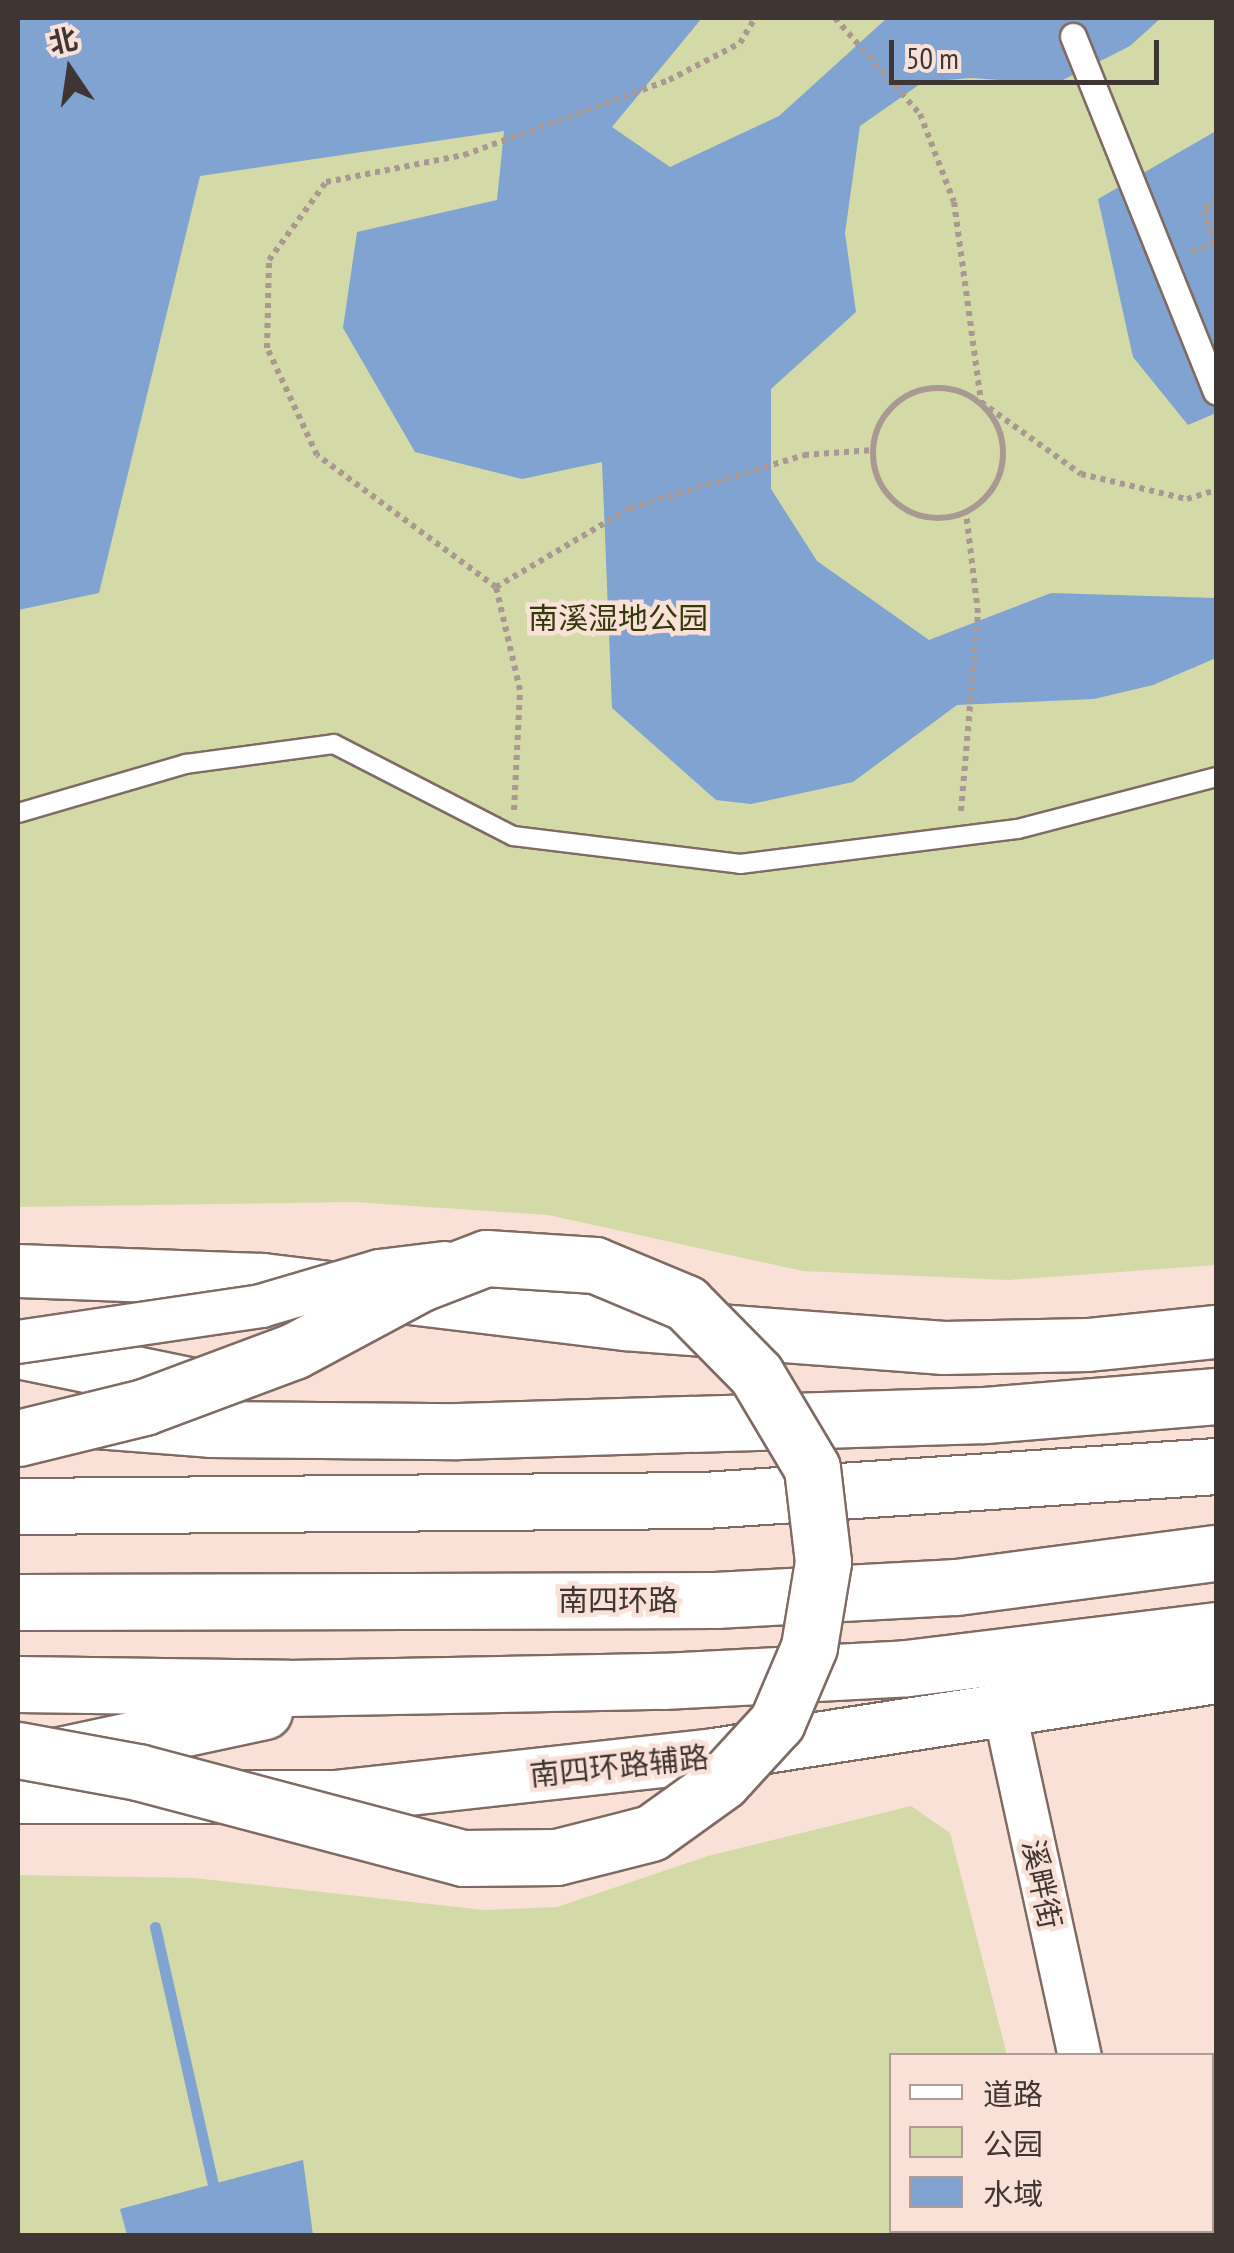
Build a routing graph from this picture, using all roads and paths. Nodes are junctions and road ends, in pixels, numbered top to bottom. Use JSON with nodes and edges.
{"nodes":[{"id":1,"x":755,"y":18,"type":"edge"},
{"id":2,"x":835,"y":18,"type":"edge"},
{"id":3,"x":1073,"y":36,"type":"dead end"},
{"id":4,"x":1216,"y":199,"type":"edge"},
{"id":5,"x":1164,"y":260,"type":"junction"},
{"id":6,"x":1216,"y":392,"type":"edge"},
{"id":7,"x":981,"y":402,"type":"junction"},
{"id":8,"x":873,"y":450,"type":"junction"},
{"id":9,"x":1216,"y":490,"type":"edge"},
{"id":10,"x":966,"y":512,"type":"junction"},
{"id":11,"x":496,"y":587,"type":"junction"},
{"id":12,"x":1216,"y":777,"type":"edge"},
{"id":13,"x":18,"y":813,"type":"edge"},
{"id":14,"x":513,"y":836,"type":"junction"},
{"id":15,"x":958,"y":837,"type":"junction"},
{"id":16,"x":486,"y":1258,"type":"junction"},
{"id":17,"x":18,"y":1271,"type":"edge"},
{"id":18,"x":1216,"y":1332,"type":"edge"},
{"id":19,"x":18,"y":1342,"type":"edge"},
{"id":20,"x":18,"y":1350,"type":"edge"},
{"id":21,"x":1216,"y":1396,"type":"edge"},
{"id":22,"x":18,"y":1413,"type":"edge"},
{"id":23,"x":568,"y":1428,"type":"junction"},
{"id":24,"x":18,"y":1438,"type":"edge"},
{"id":25,"x":1216,"y":1444,"type":"edge"},
{"id":26,"x":1216,"y":1466,"type":"edge"},
{"id":27,"x":1130,"y":1474,"type":"junction"},
{"id":28,"x":18,"y":1506,"type":"edge"},
{"id":29,"x":1216,"y":1553,"type":"edge"},
{"id":30,"x":18,"y":1602,"type":"edge"},
{"id":31,"x":1216,"y":1630,"type":"edge"},
{"id":32,"x":1216,"y":1677,"type":"edge"},
{"id":33,"x":18,"y":1684,"type":"edge"},
{"id":34,"x":435,"y":1685,"type":"junction"},
{"id":35,"x":1005,"y":1713,"type":"junction"},
{"id":36,"x":18,"y":1750,"type":"edge"},
{"id":37,"x":18,"y":1765,"type":"edge"},
{"id":38,"x":18,"y":1797,"type":"edge"},
{"id":39,"x":1079,"y":2053,"type":"edge"}],
"edges":[{"from":1,"to":11,"type":"path"},
{"from":2,"to":7,"type":"path"},
{"from":3,"to":5,"type":"street"},
{"from":4,"to":5,"type":"path"},
{"from":5,"to":6,"type":"street"},
{"from":7,"to":8,"type":"path"},
{"from":7,"to":9,"type":"path"},
{"from":7,"to":10,"type":"path"},
{"from":8,"to":10,"type":"path"},
{"from":8,"to":11,"type":"path"},
{"from":10,"to":15,"type":"path"},
{"from":11,"to":14,"type":"path"},
{"from":12,"to":15,"type":"lane"},
{"from":13,"to":14,"type":"lane"},
{"from":14,"to":15,"type":"lane"},
{"from":16,"to":19,"type":"street","bridge":true},
{"from":16,"to":24,"type":"highway","bridge":true},
{"from":16,"to":36,"type":"highway","bridge":true},
{"from":17,"to":18,"type":"main road"},
{"from":20,"to":23,"type":"highway"},
{"from":21,"to":23,"type":"highway"},
{"from":22,"to":23,"type":"highway"},
{"from":25,"to":27,"type":"highway"},
{"from":26,"to":27,"type":"highway"},
{"from":27,"to":28,"type":"highway"},
{"from":29,"to":30,"type":"highway","name":"南四环路"},
{"from":31,"to":34,"type":"highway"},
{"from":32,"to":35,"type":"main road","name":"南四环路辅路"},
{"from":33,"to":34,"type":"highway"},
{"from":34,"to":37,"type":"highway"},
{"from":35,"to":38,"type":"main road","name":"南四环路辅路"},
{"from":35,"to":39,"type":"street","name":"溪畔街"}]}
